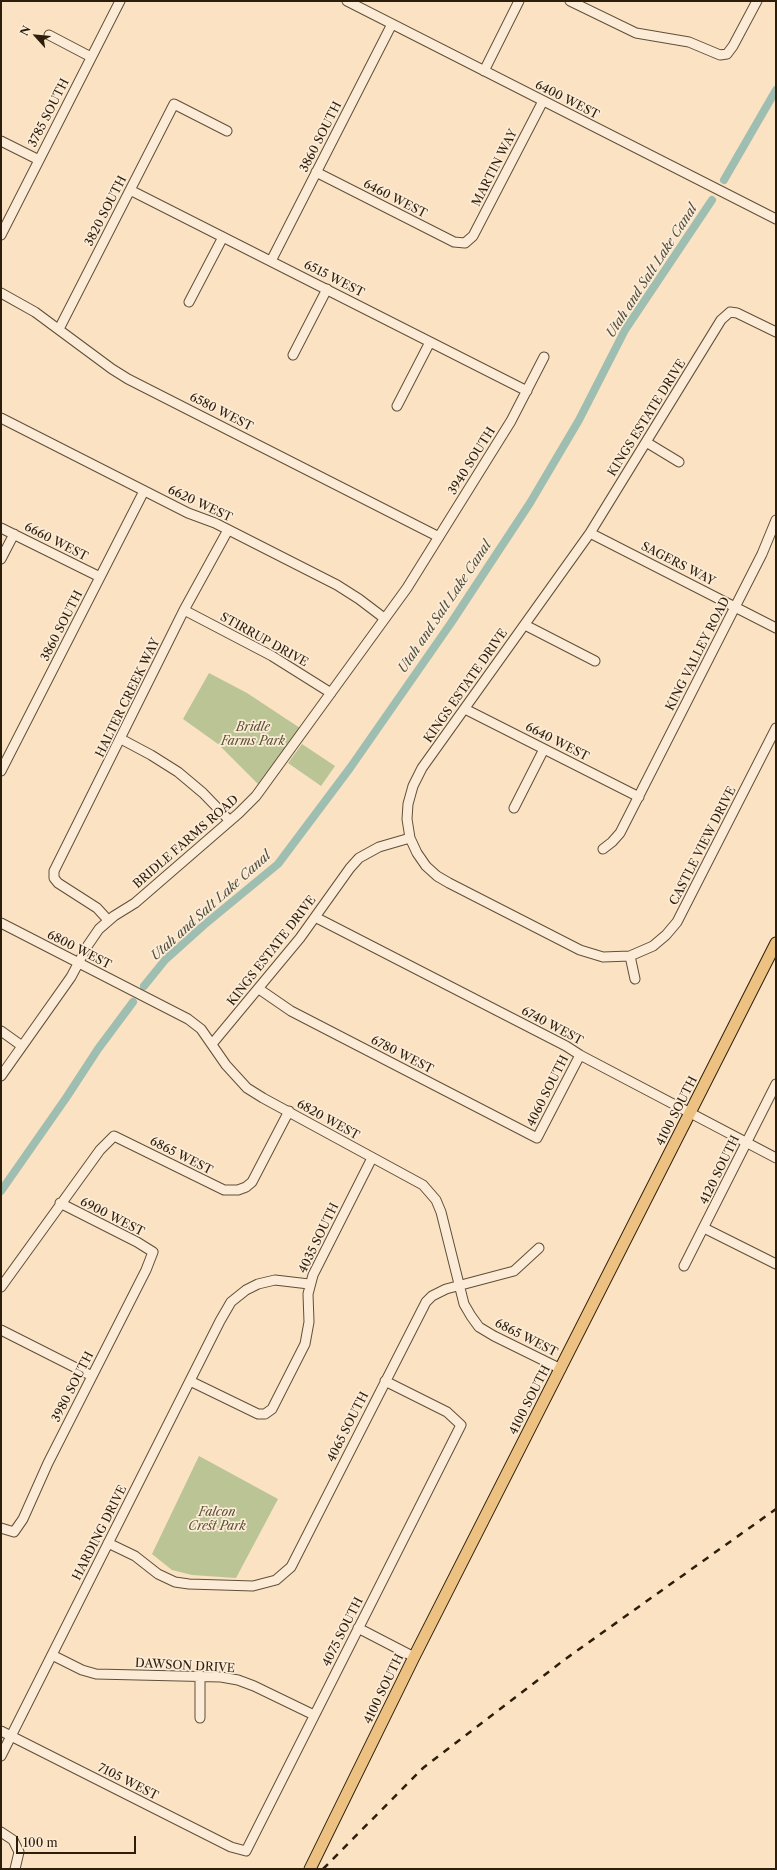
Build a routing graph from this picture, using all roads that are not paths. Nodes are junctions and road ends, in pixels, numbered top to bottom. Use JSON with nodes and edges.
{"nodes":[{"id":1,"x":120,"y":1,"type":"edge"},
{"id":2,"x":346,"y":1,"type":"edge"},
{"id":3,"x":519,"y":1,"type":"edge"},
{"id":4,"x":570,"y":1,"type":"edge"},
{"id":5,"x":757,"y":1,"type":"edge"},
{"id":6,"x":392,"y":24,"type":"junction"},
{"id":7,"x":50,"y":36,"type":"dead end"},
{"id":8,"x":91,"y":57,"type":"junction"},
{"id":9,"x":484,"y":71,"type":"junction"},
{"id":10,"x":542,"y":101,"type":"junction"},
{"id":11,"x":227,"y":131,"type":"dead end"},
{"id":12,"x":1,"y":141,"type":"edge"},
{"id":13,"x":39,"y":160,"type":"junction"},
{"id":14,"x":316,"y":172,"type":"junction"},
{"id":15,"x":130,"y":190,"type":"junction"},
{"id":16,"x":776,"y":219,"type":"edge"},
{"id":17,"x":1,"y":235,"type":"edge"},
{"id":18,"x":223,"y":236,"type":"junction"},
{"id":19,"x":465,"y":243,"type":"joint"},
{"id":20,"x":271,"y":261,"type":"junction"},
{"id":21,"x":326,"y":289,"type":"junction"},
{"id":22,"x":1,"y":293,"type":"edge"},
{"id":23,"x":190,"y":302,"type":"dead end"},
{"id":24,"x":59,"y":329,"type":"junction"},
{"id":25,"x":776,"y":332,"type":"edge"},
{"id":26,"x":430,"y":342,"type":"junction"},
{"id":27,"x":293,"y":355,"type":"dead end"},
{"id":28,"x":544,"y":357,"type":"dead end"},
{"id":29,"x":527,"y":391,"type":"junction"},
{"id":30,"x":397,"y":406,"type":"dead end"},
{"id":31,"x":1,"y":418,"type":"edge"},
{"id":32,"x":646,"y":442,"type":"junction"},
{"id":33,"x":679,"y":462,"type":"dead end"},
{"id":34,"x":144,"y":491,"type":"junction"},
{"id":35,"x":776,"y":520,"type":"edge"},
{"id":36,"x":1,"y":528,"type":"edge"},
{"id":37,"x":228,"y":530,"type":"junction"},
{"id":38,"x":590,"y":533,"type":"junction"},
{"id":39,"x":14,"y":534,"type":"junction"},
{"id":40,"x":439,"y":536,"type":"junction"},
{"id":41,"x":1,"y":559,"type":"edge"},
{"id":42,"x":416,"y":575,"type":"joint"},
{"id":43,"x":100,"y":577,"type":"junction"},
{"id":44,"x":735,"y":607,"type":"junction"},
{"id":45,"x":184,"y":610,"type":"junction"},
{"id":46,"x":384,"y":618,"type":"junction"},
{"id":47,"x":524,"y":624,"type":"junction"},
{"id":48,"x":776,"y":628,"type":"edge"},
{"id":49,"x":595,"y":661,"type":"dead end"},
{"id":50,"x":331,"y":694,"type":"junction"},
{"id":51,"x":465,"y":709,"type":"junction"},
{"id":52,"x":776,"y":728,"type":"edge"},
{"id":53,"x":121,"y":739,"type":"junction"},
{"id":54,"x":544,"y":749,"type":"junction"},
{"id":55,"x":1,"y":771,"type":"edge"},
{"id":56,"x":639,"y":797,"type":"junction"},
{"id":57,"x":514,"y":808,"type":"dead end"},
{"id":58,"x":230,"y":821,"type":"junction"},
{"id":59,"x":410,"y":838,"type":"junction"},
{"id":60,"x":603,"y":848,"type":"dead end"},
{"id":61,"x":315,"y":917,"type":"junction"},
{"id":62,"x":108,"y":920,"type":"junction"},
{"id":63,"x":1,"y":923,"type":"edge"},
{"id":64,"x":776,"y":943,"type":"edge"},
{"id":65,"x":630,"y":956,"type":"junction"},
{"id":66,"x":79,"y":964,"type":"junction"},
{"id":67,"x":635,"y":979,"type":"dead end"},
{"id":68,"x":259,"y":989,"type":"junction"},
{"id":69,"x":147,"y":998,"type":"joint"},
{"id":70,"x":1,"y":1031,"type":"edge"},
{"id":71,"x":212,"y":1044,"type":"junction"},
{"id":72,"x":22,"y":1046,"type":"junction"},
{"id":73,"x":580,"y":1055,"type":"junction"},
{"id":74,"x":1,"y":1076,"type":"edge"},
{"id":75,"x":776,"y":1084,"type":"edge"},
{"id":76,"x":288,"y":1111,"type":"junction"},
{"id":77,"x":690,"y":1113,"type":"junction"},
{"id":78,"x":537,"y":1138,"type":"joint"},
{"id":79,"x":746,"y":1142,"type":"junction"},
{"id":80,"x":372,"y":1158,"type":"junction"},
{"id":81,"x":776,"y":1158,"type":"edge"},
{"id":82,"x":60,"y":1203,"type":"junction"},
{"id":83,"x":704,"y":1228,"type":"junction"},
{"id":84,"x":539,"y":1248,"type":"dead end"},
{"id":85,"x":153,"y":1252,"type":"joint"},
{"id":86,"x":776,"y":1264,"type":"edge"},
{"id":87,"x":684,"y":1266,"type":"dead end"},
{"id":88,"x":309,"y":1284,"type":"junction"},
{"id":89,"x":460,"y":1286,"type":"junction"},
{"id":90,"x":1,"y":1287,"type":"edge"},
{"id":91,"x":1,"y":1330,"type":"edge"},
{"id":92,"x":561,"y":1369,"type":"junction"},
{"id":93,"x":92,"y":1376,"type":"junction"},
{"id":94,"x":385,"y":1380,"type":"junction"},
{"id":95,"x":190,"y":1381,"type":"junction"},
{"id":96,"x":1,"y":1528,"type":"edge"},
{"id":97,"x":108,"y":1543,"type":"junction"},
{"id":98,"x":358,"y":1628,"type":"junction"},
{"id":99,"x":52,"y":1655,"type":"junction"},
{"id":100,"x":414,"y":1656,"type":"junction"},
{"id":101,"x":200,"y":1677,"type":"junction"},
{"id":102,"x":314,"y":1716,"type":"junction"},
{"id":103,"x":200,"y":1718,"type":"dead end"},
{"id":104,"x":1,"y":1732,"type":"edge"},
{"id":105,"x":11,"y":1737,"type":"junction"},
{"id":106,"x":1,"y":1756,"type":"edge"},
{"id":107,"x":1,"y":1832,"type":"edge"},
{"id":108,"x":246,"y":1850,"type":"joint"},
{"id":109,"x":15,"y":1869,"type":"edge"},
{"id":110,"x":310,"y":1869,"type":"edge"}],
"edges":[{"from":1,"to":8,"type":"street","name":"3785 SOUTH"},
{"from":2,"to":6,"type":"street","name":"6400 WEST"},
{"from":3,"to":9,"type":"street"},
{"from":4,"to":5,"type":"street"},
{"from":6,"to":9,"type":"street","name":"6400 WEST"},
{"from":6,"to":14,"type":"street","name":"3860 SOUTH"},
{"from":7,"to":8,"type":"street"},
{"from":8,"to":13,"type":"street","name":"3785 SOUTH"},
{"from":9,"to":10,"type":"street","name":"6400 WEST"},
{"from":10,"to":16,"type":"street","name":"6400 WEST"},
{"from":10,"to":19,"type":"street","name":"MARTIN WAY"},
{"from":11,"to":15,"type":"street","name":"3820 SOUTH"},
{"from":12,"to":13,"type":"street"},
{"from":13,"to":17,"type":"street","name":"3785 SOUTH"},
{"from":14,"to":19,"type":"street","name":"6460 WEST"},
{"from":14,"to":20,"type":"street","name":"3860 SOUTH"},
{"from":15,"to":18,"type":"street","name":"6515 WEST"},
{"from":15,"to":24,"type":"street","name":"3820 SOUTH"},
{"from":18,"to":20,"type":"street","name":"6515 WEST"},
{"from":18,"to":23,"type":"street"},
{"from":20,"to":21,"type":"street","name":"6515 WEST"},
{"from":21,"to":26,"type":"street","name":"6515 WEST"},
{"from":21,"to":27,"type":"street"},
{"from":22,"to":24,"type":"street","name":"6580 WEST"},
{"from":24,"to":40,"type":"street","name":"6580 WEST"},
{"from":25,"to":32,"type":"street","name":"KINGS ESTATE DRIVE"},
{"from":26,"to":29,"type":"street","name":"6515 WEST"},
{"from":26,"to":30,"type":"street"},
{"from":28,"to":29,"type":"street","name":"3940 SOUTH"},
{"from":29,"to":40,"type":"street","name":"3940 SOUTH"},
{"from":31,"to":34,"type":"street","name":"6620 WEST"},
{"from":32,"to":33,"type":"street"},
{"from":32,"to":38,"type":"street","name":"KINGS ESTATE DRIVE"},
{"from":34,"to":37,"type":"street","name":"6620 WEST"},
{"from":34,"to":43,"type":"street","name":"3860 SOUTH"},
{"from":35,"to":44,"type":"street","name":"KING VALLEY ROAD"},
{"from":36,"to":39,"type":"street","name":"6660 WEST"},
{"from":37,"to":45,"type":"street","name":"HALTER CREEK WAY"},
{"from":37,"to":46,"type":"street","name":"6620 WEST"},
{"from":38,"to":44,"type":"street","name":"SAGERS WAY"},
{"from":38,"to":47,"type":"street","name":"KINGS ESTATE DRIVE"},
{"from":39,"to":41,"type":"street"},
{"from":39,"to":43,"type":"street","name":"6660 WEST"},
{"from":40,"to":42,"type":"street","name":"3940 SOUTH"},
{"from":42,"to":46,"type":"street","name":"BRIDLE FARMS ROAD"},
{"from":43,"to":55,"type":"street","name":"3860 SOUTH"},
{"from":44,"to":48,"type":"street","name":"SAGERS WAY"},
{"from":44,"to":56,"type":"street","name":"KING VALLEY ROAD"},
{"from":45,"to":50,"type":"street","name":"STIRRUP DRIVE"},
{"from":45,"to":53,"type":"street","name":"HALTER CREEK WAY"},
{"from":46,"to":50,"type":"street","name":"BRIDLE FARMS ROAD"},
{"from":47,"to":49,"type":"street"},
{"from":47,"to":51,"type":"street","name":"KINGS ESTATE DRIVE"},
{"from":50,"to":58,"type":"street","name":"BRIDLE FARMS ROAD"},
{"from":51,"to":54,"type":"street","name":"6640 WEST"},
{"from":51,"to":59,"type":"street","name":"KINGS ESTATE DRIVE"},
{"from":52,"to":65,"type":"street","name":"CASTLE VIEW DRIVE"},
{"from":53,"to":58,"type":"street"},
{"from":53,"to":62,"type":"street","name":"HALTER CREEK WAY"},
{"from":54,"to":56,"type":"street","name":"6640 WEST"},
{"from":54,"to":57,"type":"street"},
{"from":56,"to":60,"type":"street","name":"KING VALLEY ROAD"},
{"from":58,"to":62,"type":"street","name":"BRIDLE FARMS ROAD"},
{"from":59,"to":61,"type":"street","name":"KINGS ESTATE DRIVE"},
{"from":59,"to":65,"type":"street","name":"CASTLE VIEW DRIVE"},
{"from":61,"to":68,"type":"street","name":"KINGS ESTATE DRIVE"},
{"from":61,"to":73,"type":"street","name":"6740 WEST"},
{"from":62,"to":66,"type":"street","name":"BRIDLE FARMS ROAD"},
{"from":63,"to":66,"type":"street","name":"6800 WEST"},
{"from":64,"to":77,"type":"main road","name":"4100 SOUTH"},
{"from":65,"to":67,"type":"street"},
{"from":66,"to":69,"type":"street","name":"6800 WEST"},
{"from":66,"to":72,"type":"street","name":"BRIDLE FARMS ROAD"},
{"from":68,"to":71,"type":"street","name":"KINGS ESTATE DRIVE"},
{"from":68,"to":78,"type":"street","name":"6780 WEST"},
{"from":69,"to":71,"type":"street","name":"6820 WEST"},
{"from":70,"to":72,"type":"street"},
{"from":71,"to":76,"type":"street","name":"6820 WEST"},
{"from":72,"to":74,"type":"street","name":"BRIDLE FARMS ROAD"},
{"from":73,"to":77,"type":"street","name":"6740 WEST"},
{"from":73,"to":78,"type":"street","name":"4060 SOUTH"},
{"from":75,"to":79,"type":"street","name":"4120 SOUTH"},
{"from":76,"to":80,"type":"street","name":"6820 WEST"},
{"from":76,"to":82,"type":"street","name":"6865 WEST"},
{"from":77,"to":79,"type":"street","name":"6740 WEST"},
{"from":77,"to":92,"type":"main road","name":"4100 SOUTH"},
{"from":79,"to":81,"type":"street","name":"6740 WEST"},
{"from":79,"to":83,"type":"street","name":"4120 SOUTH"},
{"from":80,"to":88,"type":"street","name":"4035 SOUTH"},
{"from":80,"to":89,"type":"street","name":"6820 WEST"},
{"from":82,"to":85,"type":"street","name":"6900 WEST"},
{"from":82,"to":90,"type":"street"},
{"from":83,"to":86,"type":"street"},
{"from":83,"to":87,"type":"street","name":"4120 SOUTH"},
{"from":84,"to":89,"type":"street","name":"4065 SOUTH"},
{"from":85,"to":93,"type":"street","name":"3980 SOUTH"},
{"from":88,"to":95,"type":"street","name":"HARDING DRIVE"},
{"from":88,"to":95,"type":"street","name":"4035 SOUTH"},
{"from":89,"to":92,"type":"street","name":"6865 WEST"},
{"from":89,"to":94,"type":"street","name":"4065 SOUTH"},
{"from":91,"to":93,"type":"street"},
{"from":92,"to":100,"type":"main road","name":"4100 SOUTH"},
{"from":93,"to":96,"type":"street","name":"3980 SOUTH"},
{"from":94,"to":97,"type":"street","name":"4065 SOUTH"},
{"from":94,"to":98,"type":"street","name":"4075 SOUTH"},
{"from":95,"to":97,"type":"street","name":"HARDING DRIVE"},
{"from":97,"to":99,"type":"street","name":"HARDING DRIVE"},
{"from":98,"to":100,"type":"street"},
{"from":98,"to":102,"type":"street","name":"4075 SOUTH"},
{"from":99,"to":101,"type":"street","name":"DAWSON DRIVE"},
{"from":99,"to":105,"type":"street","name":"HARDING DRIVE"},
{"from":100,"to":110,"type":"main road","name":"4100 SOUTH"},
{"from":101,"to":102,"type":"street","name":"DAWSON DRIVE"},
{"from":101,"to":103,"type":"street"},
{"from":102,"to":108,"type":"street","name":"4075 SOUTH"},
{"from":104,"to":105,"type":"street","name":"7105 WEST"},
{"from":105,"to":106,"type":"street","name":"HARDING DRIVE"},
{"from":105,"to":108,"type":"street","name":"7105 WEST"},
{"from":107,"to":109,"type":"street"}]}
